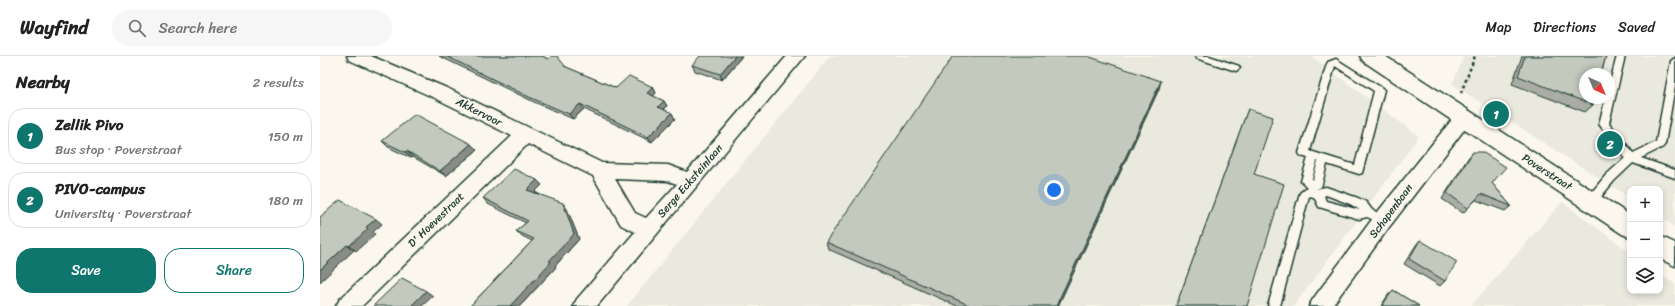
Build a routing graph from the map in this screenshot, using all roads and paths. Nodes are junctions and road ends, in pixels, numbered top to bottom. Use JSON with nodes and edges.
{"nodes":[{"id":1,"x":355,"y":56,"type":"edge"},
{"id":2,"x":797,"y":56,"type":"edge"},
{"id":3,"x":1199,"y":56,"type":"edge"},
{"id":4,"x":1370,"y":56,"type":"edge"},
{"id":5,"x":1475,"y":56,"type":"edge"},
{"id":6,"x":1621,"y":56,"type":"edge"},
{"id":7,"x":1675,"y":61,"type":"edge"},
{"id":8,"x":1236,"y":68,"type":"dead end"},
{"id":9,"x":1672,"y":92,"type":"edge"},
{"id":10,"x":1461,"y":107,"type":"junction"},
{"id":11,"x":525,"y":135,"type":"junction"},
{"id":12,"x":1314,"y":156,"type":"junction"},
{"id":13,"x":1631,"y":158,"type":"junction"},
{"id":14,"x":1324,"y":159,"type":"junction"},
{"id":15,"x":600,"y":170,"type":"junction"},
{"id":16,"x":1675,"y":174,"type":"edge"},
{"id":17,"x":691,"y":181,"type":"junction"},
{"id":18,"x":1313,"y":191,"type":"junction"},
{"id":19,"x":1591,"y":201,"type":"junction"},
{"id":20,"x":1375,"y":217,"type":"junction"},
{"id":21,"x":1627,"y":225,"type":"edge"},
{"id":22,"x":648,"y":229,"type":"junction"},
{"id":23,"x":1663,"y":248,"type":"edge"},
{"id":24,"x":1675,"y":256,"type":"edge"},
{"id":25,"x":347,"y":306,"type":"edge"},
{"id":26,"x":584,"y":306,"type":"edge"},
{"id":27,"x":1274,"y":306,"type":"edge"},
{"id":28,"x":1320,"y":306,"type":"edge"}],
"edges":[{"from":1,"to":11,"type":"street","name":"Akkervoor"},
{"from":2,"to":17,"type":"street","name":"Serge Ecksteinlaan"},
{"from":3,"to":8,"type":"lane"},
{"from":4,"to":10,"type":"street","name":"Poverstraat"},
{"from":5,"to":10,"type":"path"},
{"from":6,"to":13,"type":"lane"},
{"from":7,"to":9,"type":"lane"},
{"from":9,"to":13,"type":"lane"},
{"from":10,"to":19,"type":"street","name":"Poverstraat"},
{"from":10,"to":20,"type":"street","name":"Schapenbaan"},
{"from":11,"to":15,"type":"street","name":"Akkervoor"},
{"from":11,"to":25,"type":"street","name":"D' Hoevestraat"},
{"from":12,"to":14,"type":"lane"},
{"from":12,"to":14,"type":"lane"},
{"from":12,"to":18,"type":"lane"},
{"from":13,"to":16,"type":"lane"},
{"from":13,"to":19,"type":"lane"},
{"from":14,"to":18,"type":"lane"},
{"from":15,"to":17,"type":"street","name":"Akkervoor"},
{"from":15,"to":22,"type":"street"},
{"from":17,"to":22,"type":"street","name":"Serge Ecksteinlaan"},
{"from":18,"to":20,"type":"lane"},
{"from":18,"to":27,"type":"lane"},
{"from":19,"to":21,"type":"street","name":"Poverstraat"},
{"from":20,"to":28,"type":"street","name":"Schapenbaan"},
{"from":22,"to":26,"type":"street","name":"Serge Ecksteinlaan"},
{"from":23,"to":24,"type":"street"}]}
